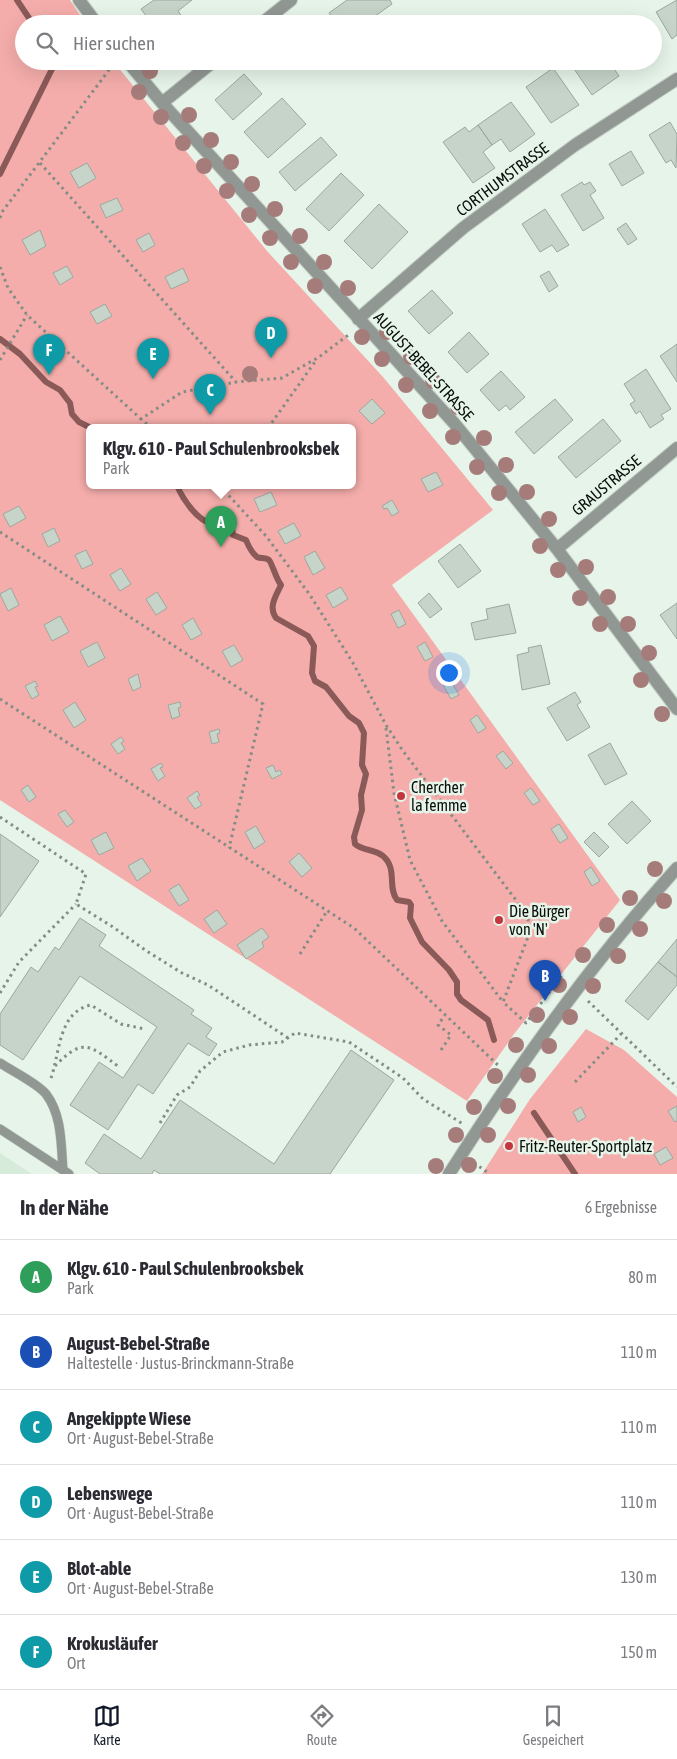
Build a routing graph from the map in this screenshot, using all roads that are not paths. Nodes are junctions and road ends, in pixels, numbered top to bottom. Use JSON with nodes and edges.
{"nodes":[{"id":1,"x":79,"y":0,"type":"edge"},
{"id":2,"x":291,"y":0,"type":"edge"},
{"id":3,"x":90,"y":15,"type":"edge"},
{"id":4,"x":272,"y":15,"type":"edge"},
{"id":5,"x":134,"y":70,"type":"edge"},
{"id":6,"x":203,"y":70,"type":"edge"},
{"id":7,"x":677,"y":79,"type":"edge"},
{"id":8,"x":162,"y":103,"type":"junction"},
{"id":9,"x":361,"y":321,"type":"junction"},
{"id":10,"x":677,"y":448,"type":"edge"},
{"id":11,"x":556,"y":548,"type":"junction"},
{"id":12,"x":677,"y":710,"type":"edge"},
{"id":13,"x":677,"y":868,"type":"edge"},
{"id":14,"x":0,"y":1063,"type":"edge"},
{"id":15,"x":0,"y":1128,"type":"edge"},
{"id":16,"x":66,"y":1172,"type":"edge"},
{"id":17,"x":449,"y":1174,"type":"edge"}],
"edges":[{"from":1,"to":3,"type":"street"},
{"from":2,"to":4,"type":"street"},
{"from":5,"to":8,"type":"street","name":"AUGUST-BEBEL-STRASSE"},
{"from":6,"to":8,"type":"street"},
{"from":7,"to":9,"type":"street","name":"CORTHUMSTRASSE"},
{"from":8,"to":9,"type":"street","name":"AUGUST-BEBEL-STRASSE"},
{"from":9,"to":11,"type":"street","name":"AUGUST-BEBEL-STRASSE"},
{"from":10,"to":11,"type":"street","name":"GRAUSTRASSE"},
{"from":11,"to":12,"type":"street","name":"AUGUST-BEBEL-STRASSE"},
{"from":13,"to":17,"type":"street"},
{"from":14,"to":16,"type":"lane"},
{"from":15,"to":16,"type":"lane"}]}
